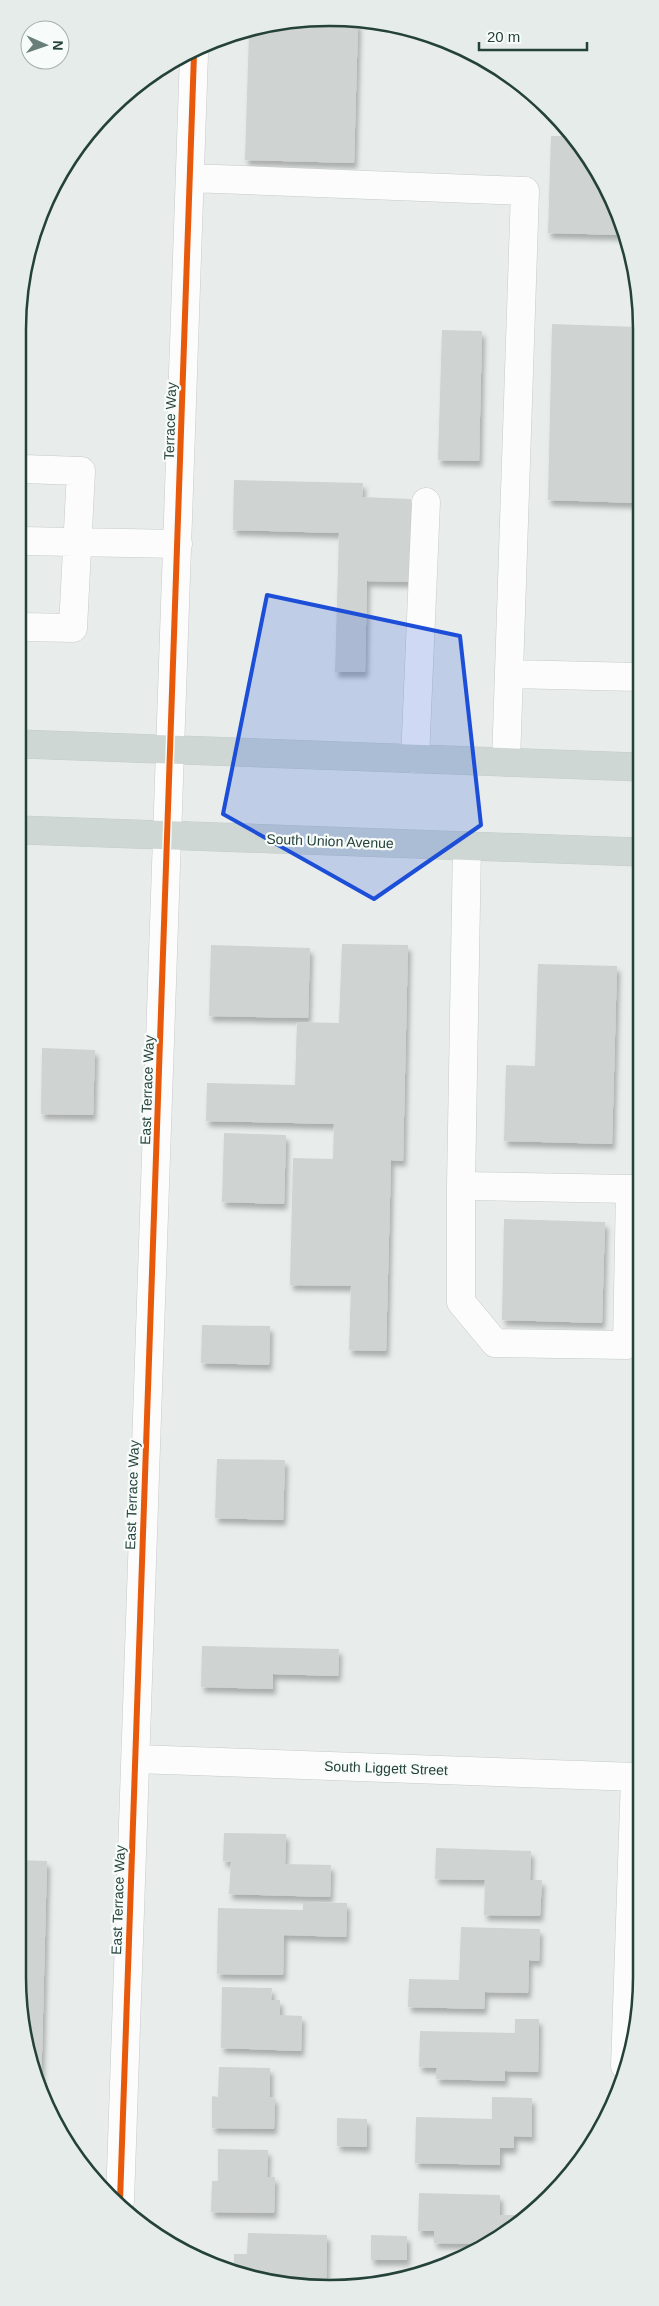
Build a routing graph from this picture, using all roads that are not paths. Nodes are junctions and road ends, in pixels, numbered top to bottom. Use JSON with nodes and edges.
{"nodes":[{"id":1,"x":194,"y":59,"type":"edge"},
{"id":2,"x":190,"y":178,"type":"junction"},
{"id":3,"x":26,"y":469,"type":"edge"},
{"id":4,"x":426,"y":502,"type":"dead end"},
{"id":5,"x":26,"y":541,"type":"edge"},
{"id":6,"x":78,"y":542,"type":"junction"},
{"id":7,"x":178,"y":544,"type":"junction"},
{"id":8,"x":26,"y":627,"type":"edge"},
{"id":9,"x":509,"y":674,"type":"junction"},
{"id":10,"x":633,"y":677,"type":"edge"},
{"id":11,"x":26,"y":744,"type":"edge"},
{"id":12,"x":171,"y":750,"type":"junction"},
{"id":13,"x":415,"y":758,"type":"junction"},
{"id":14,"x":506,"y":762,"type":"junction"},
{"id":15,"x":633,"y":767,"type":"edge"},
{"id":16,"x":170,"y":789,"type":"joint"},
{"id":17,"x":26,"y":830,"type":"edge"},
{"id":18,"x":168,"y":836,"type":"junction"},
{"id":19,"x":467,"y":846,"type":"junction"},
{"id":20,"x":633,"y":852,"type":"edge"},
{"id":21,"x":461,"y":1186,"type":"junction"},
{"id":22,"x":136,"y":1759,"type":"junction"},
{"id":23,"x":633,"y":1777,"type":"edge"},
{"id":24,"x":633,"y":1835,"type":"edge"},
{"id":25,"x":626,"y":2040,"type":"edge"},
{"id":26,"x":120,"y":2196,"type":"edge"}],
"edges":[{"from":1,"to":2,"type":"street","name":"Terrace Way"},
{"from":2,"to":7,"type":"street","name":"Terrace Way"},
{"from":2,"to":9,"type":"street"},
{"from":3,"to":6,"type":"street"},
{"from":4,"to":13,"type":"street"},
{"from":5,"to":6,"type":"street"},
{"from":6,"to":7,"type":"street"},
{"from":6,"to":8,"type":"street"},
{"from":7,"to":12,"type":"street","name":"Terrace Way"},
{"from":9,"to":10,"type":"street"},
{"from":9,"to":14,"type":"street"},
{"from":11,"to":12,"type":"main road"},
{"from":12,"to":13,"type":"main road"},
{"from":12,"to":16,"type":"street","name":"Terrace Way"},
{"from":13,"to":14,"type":"main road"},
{"from":14,"to":15,"type":"main road"},
{"from":16,"to":18,"type":"street","name":"East Terrace Way"},
{"from":17,"to":18,"type":"main road","name":"South Union Avenue"},
{"from":18,"to":19,"type":"main road","name":"South Union Avenue"},
{"from":18,"to":22,"type":"street","name":"East Terrace Way"},
{"from":19,"to":20,"type":"main road","name":"South Union Avenue"},
{"from":19,"to":21,"type":"street"},
{"from":21,"to":21,"type":"street"},
{"from":22,"to":23,"type":"street","name":"South Liggett Street"},
{"from":22,"to":26,"type":"street","name":"East Terrace Way"},
{"from":24,"to":25,"type":"street"}]}
